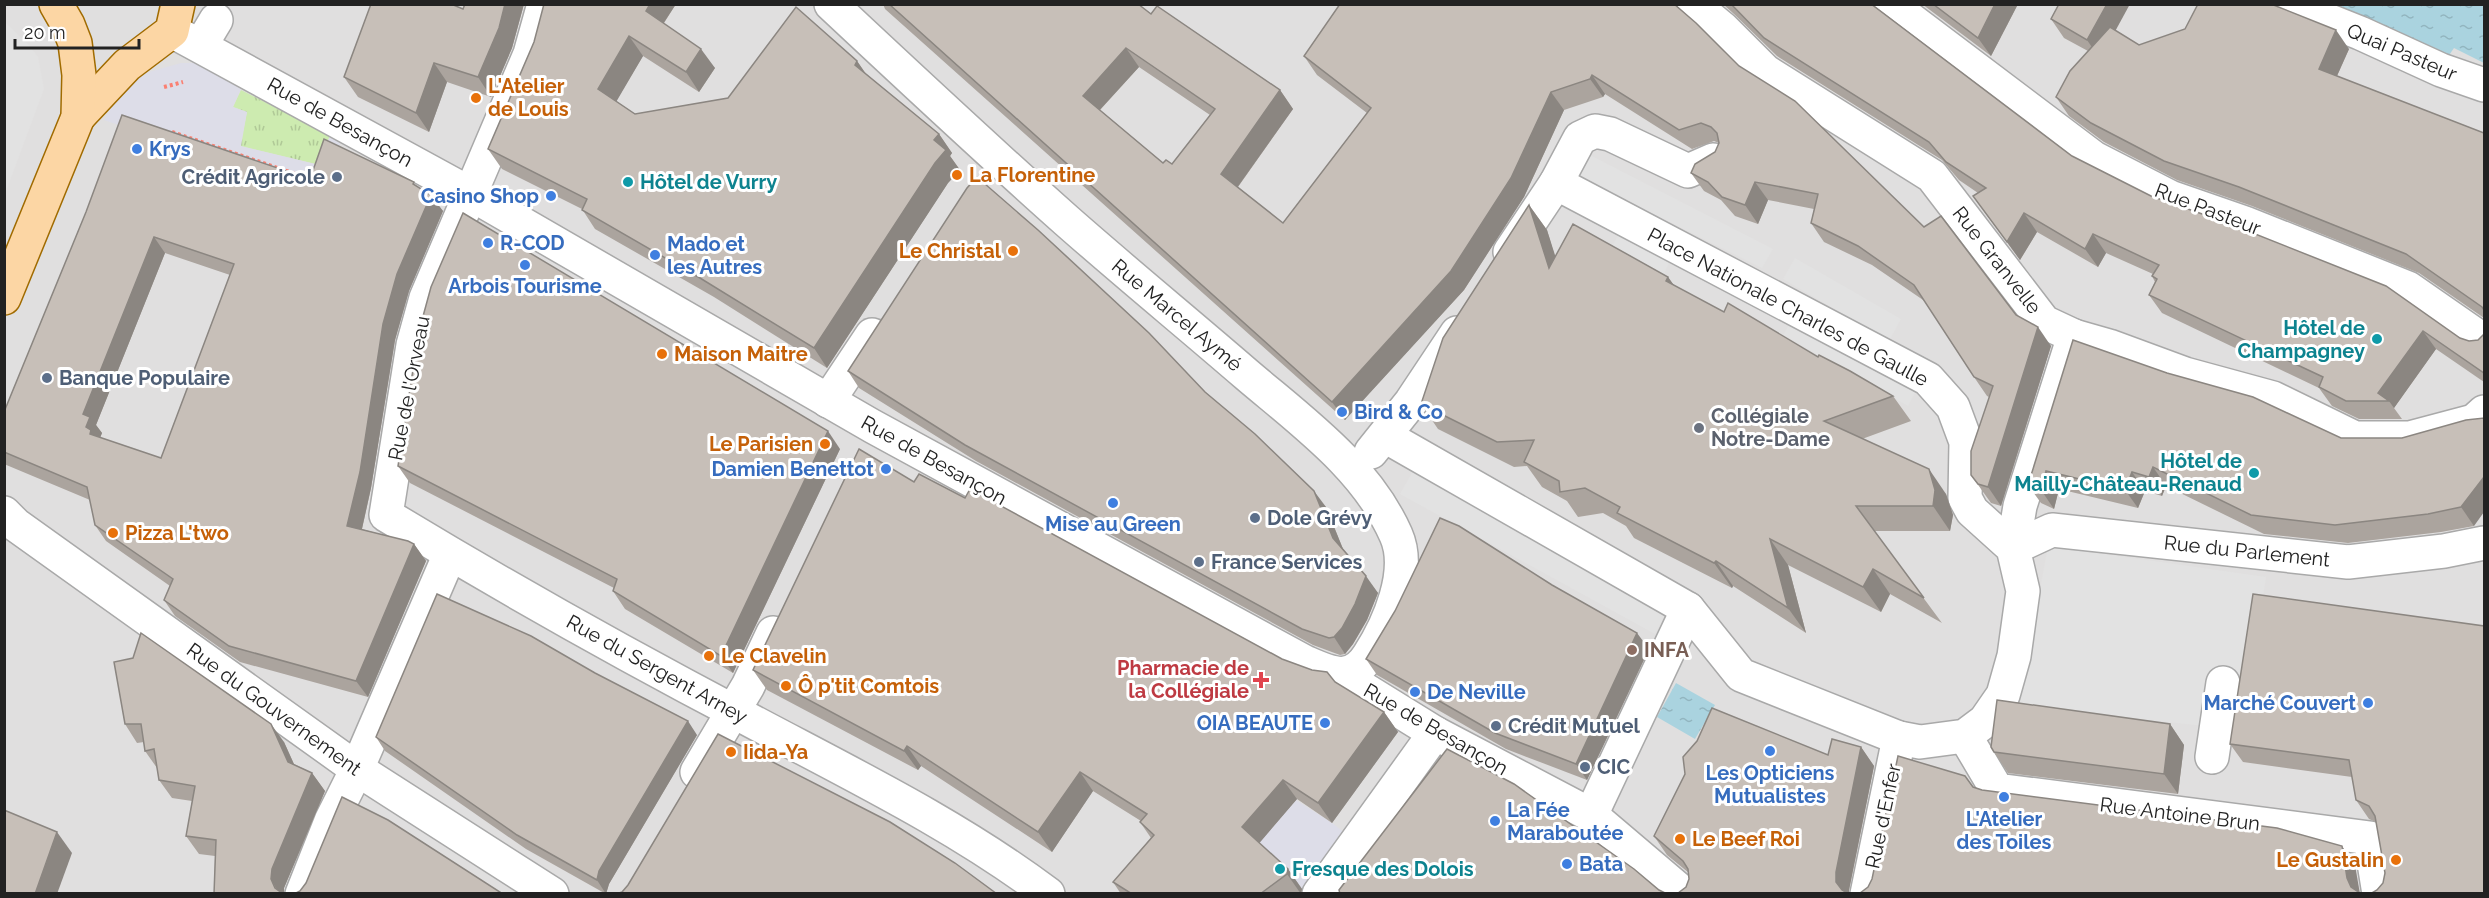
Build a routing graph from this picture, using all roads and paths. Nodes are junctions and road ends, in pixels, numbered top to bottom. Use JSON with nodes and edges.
{"nodes":[{"id":1,"x":56,"y":4,"type":"edge"},
{"id":2,"x":544,"y":4,"type":"edge"},
{"id":3,"x":831,"y":4,"type":"edge"},
{"id":4,"x":1694,"y":4,"type":"edge"},
{"id":5,"x":1890,"y":4,"type":"edge"},
{"id":6,"x":2287,"y":4,"type":"edge"},
{"id":7,"x":191,"y":25,"type":"edge"},
{"id":8,"x":192,"y":82,"type":"dead end"},
{"id":9,"x":2484,"y":85,"type":"edge"},
{"id":10,"x":156,"y":89,"type":"dead end"},
{"id":11,"x":78,"y":117,"type":"junction"},
{"id":12,"x":162,"y":129,"type":"edge"},
{"id":13,"x":1713,"y":160,"type":"edge"},
{"id":14,"x":320,"y":182,"type":"edge"},
{"id":15,"x":1556,"y":183,"type":"junction"},
{"id":16,"x":469,"y":193,"type":"junction"},
{"id":17,"x":1497,"y":272,"type":"edge"},
{"id":18,"x":4,"y":298,"type":"edge"},
{"id":19,"x":1472,"y":310,"type":"edge"},
{"id":20,"x":885,"y":313,"type":"edge"},
{"id":21,"x":2074,"y":336,"type":"junction"},
{"id":22,"x":2484,"y":341,"type":"edge"},
{"id":23,"x":828,"y":401,"type":"junction"},
{"id":24,"x":2484,"y":412,"type":"edge"},
{"id":25,"x":1385,"y":436,"type":"junction"},
{"id":26,"x":1353,"y":470,"type":"junction"},
{"id":27,"x":8,"y":529,"type":"edge"},
{"id":28,"x":2484,"y":543,"type":"edge"},
{"id":29,"x":2013,"y":548,"type":"junction"},
{"id":30,"x":450,"y":554,"type":"junction"},
{"id":31,"x":788,"y":602,"type":"edge"},
{"id":32,"x":1688,"y":609,"type":"junction"},
{"id":33,"x":1352,"y":672,"type":"junction"},
{"id":34,"x":2223,"y":683,"type":"dead end"},
{"id":35,"x":732,"y":711,"type":"junction"},
{"id":36,"x":1435,"y":733,"type":"junction"},
{"id":37,"x":1965,"y":736,"type":"junction"},
{"id":38,"x":1899,"y":738,"type":"junction"},
{"id":39,"x":2212,"y":757,"type":"dead end"},
{"id":40,"x":357,"y":769,"type":"junction"},
{"id":41,"x":679,"y":802,"type":"edge"},
{"id":42,"x":1591,"y":815,"type":"junction"},
{"id":43,"x":1322,"y":892,"type":"edge"},
{"id":44,"x":302,"y":894,"type":"edge"},
{"id":45,"x":552,"y":894,"type":"edge"},
{"id":46,"x":1048,"y":894,"type":"edge"},
{"id":47,"x":1684,"y":894,"type":"edge"},
{"id":48,"x":1867,"y":894,"type":"edge"},
{"id":49,"x":2379,"y":894,"type":"edge"}],
"edges":[{"from":1,"to":11,"type":"main road"},
{"from":2,"to":16,"type":"street"},
{"from":3,"to":26,"type":"street","name":"Rue Marcel Aymé"},
{"from":4,"to":21,"type":"street","name":"Rue Granvelle"},
{"from":5,"to":22,"type":"street","name":"Rue Pasteur"},
{"from":6,"to":9,"type":"street","name":"Quai Pasteur"},
{"from":7,"to":11,"type":"main road"},
{"from":7,"to":16,"type":"street","name":"Rue de Besançon"},
{"from":8,"to":10,"type":"path"},
{"from":11,"to":18,"type":"main road"},
{"from":12,"to":14,"type":"path"},
{"from":13,"to":15,"type":"street"},
{"from":15,"to":17,"type":"street"},
{"from":15,"to":29,"type":"street","name":"Place Nationale Charles de Gaulle"},
{"from":16,"to":23,"type":"street","name":"Rue de Besançon"},
{"from":16,"to":30,"type":"street","name":"Rue de l'Orveau"},
{"from":19,"to":25,"type":"street"},
{"from":20,"to":23,"type":"street"},
{"from":21,"to":24,"type":"street","name":"Rue Granvelle"},
{"from":21,"to":29,"type":"street"},
{"from":23,"to":33,"type":"street","name":"Rue de Besançon"},
{"from":25,"to":26,"type":"street"},
{"from":25,"to":32,"type":"street"},
{"from":26,"to":33,"type":"street","name":"Rue Marcel Aymé"},
{"from":27,"to":40,"type":"street","name":"Rue du Gouvernement"},
{"from":28,"to":29,"type":"street","name":"Rue du Parlement"},
{"from":29,"to":37,"type":"street"},
{"from":30,"to":35,"type":"street","name":"Rue du Sergent Arney"},
{"from":30,"to":40,"type":"street"},
{"from":31,"to":35,"type":"street"},
{"from":32,"to":38,"type":"street"},
{"from":32,"to":42,"type":"street"},
{"from":33,"to":36,"type":"street","name":"Rue de Besançon"},
{"from":34,"to":39,"type":"street"},
{"from":35,"to":41,"type":"street"},
{"from":35,"to":46,"type":"street","name":"Rue du Sergent Arney"},
{"from":36,"to":42,"type":"street","name":"Rue de Besançon"},
{"from":36,"to":43,"type":"street"},
{"from":37,"to":38,"type":"street"},
{"from":37,"to":49,"type":"street","name":"Rue Antoine Brun"},
{"from":38,"to":48,"type":"street","name":"Rue d'Enfer"},
{"from":40,"to":44,"type":"street"},
{"from":40,"to":45,"type":"street","name":"Rue du Gouvernement"},
{"from":42,"to":47,"type":"street","name":"Rue de Besançon"}]}
